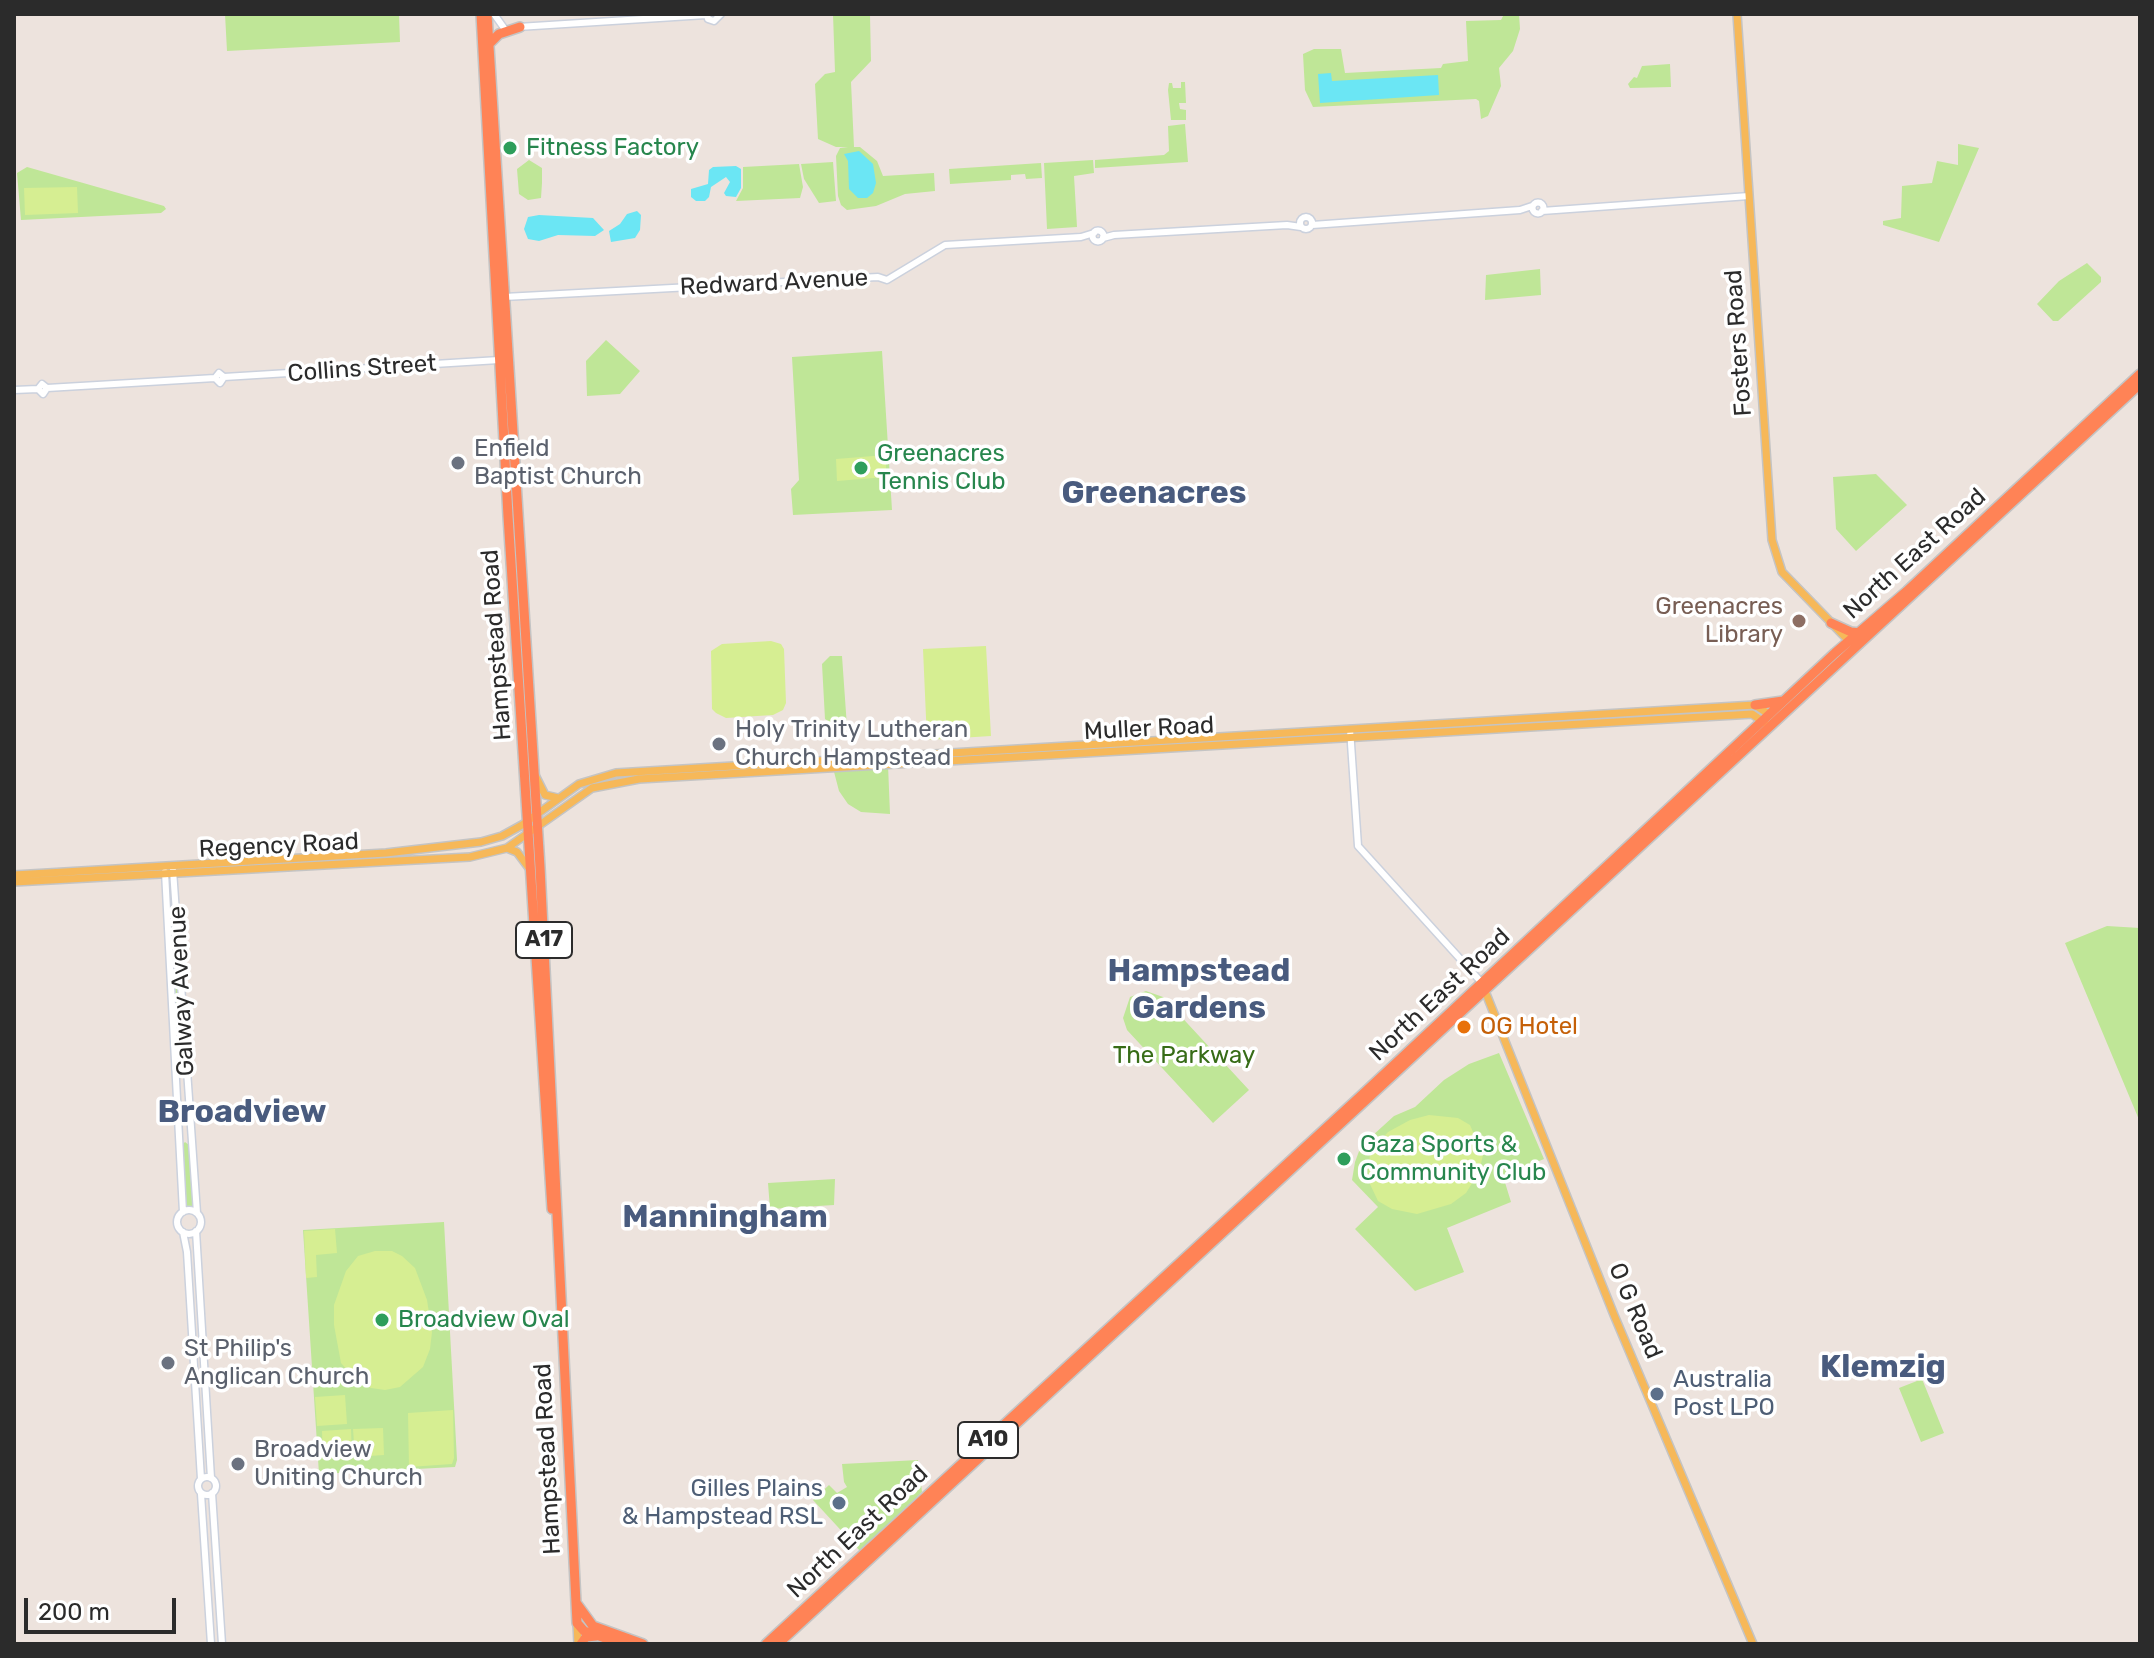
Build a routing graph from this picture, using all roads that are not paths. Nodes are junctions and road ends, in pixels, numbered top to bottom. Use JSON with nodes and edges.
{"nodes":[{"id":1,"x":481,"y":14,"type":"edge"},
{"id":2,"x":487,"y":14,"type":"edge"},
{"id":3,"x":494,"y":14,"type":"edge"},
{"id":4,"x":706,"y":14,"type":"edge"},
{"id":5,"x":721,"y":14,"type":"edge"},
{"id":6,"x":1737,"y":14,"type":"edge"},
{"id":7,"x":520,"y":27,"type":"junction"},
{"id":8,"x":504,"y":28,"type":"junction"},
{"id":9,"x":488,"y":29,"type":"junction"},
{"id":10,"x":486,"y":45,"type":"junction"},
{"id":11,"x":1749,"y":196,"type":"junction"},
{"id":12,"x":500,"y":298,"type":"junction"},
{"id":13,"x":504,"y":360,"type":"junction"},
{"id":14,"x":2140,"y":374,"type":"edge"},
{"id":15,"x":2140,"y":384,"type":"edge"},
{"id":16,"x":14,"y":390,"type":"edge"},
{"id":17,"x":2121,"y":397,"type":"junction"},
{"id":18,"x":1912,"y":591,"type":"junction"},
{"id":19,"x":1831,"y":623,"type":"junction"},
{"id":20,"x":1860,"y":633,"type":"junction"},
{"id":21,"x":1853,"y":645,"type":"junction"},
{"id":22,"x":1835,"y":653,"type":"junction"},
{"id":23,"x":524,"y":695,"type":"junction"},
{"id":24,"x":1787,"y":699,"type":"junction"},
{"id":25,"x":1755,"y":705,"type":"junction"},
{"id":26,"x":1686,"y":714,"type":"junction"},
{"id":27,"x":1770,"y":721,"type":"junction"},
{"id":28,"x":1350,"y":733,"type":"junction"},
{"id":29,"x":533,"y":767,"type":"junction"},
{"id":30,"x":558,"y":798,"type":"junction"},
{"id":31,"x":533,"y":823,"type":"junction"},
{"id":32,"x":507,"y":848,"type":"junction"},
{"id":33,"x":169,"y":869,"type":"junction"},
{"id":34,"x":532,"y":873,"type":"junction"},
{"id":35,"x":14,"y":875,"type":"edge"},
{"id":36,"x":14,"y":882,"type":"edge"},
{"id":37,"x":1483,"y":987,"type":"junction"},
{"id":38,"x":544,"y":1014,"type":"junction"},
{"id":39,"x":183,"y":1212,"type":"junction"},
{"id":40,"x":197,"y":1213,"type":"junction"},
{"id":41,"x":196,"y":1231,"type":"junction"},
{"id":42,"x":183,"y":1232,"type":"junction"},
{"id":43,"x":211,"y":1478,"type":"junction"},
{"id":44,"x":201,"y":1479,"type":"junction"},
{"id":45,"x":212,"y":1493,"type":"junction"},
{"id":46,"x":201,"y":1494,"type":"junction"},
{"id":47,"x":843,"y":1579,"type":"junction"},
{"id":48,"x":575,"y":1601,"type":"junction"},
{"id":49,"x":577,"y":1623,"type":"junction"},
{"id":50,"x":600,"y":1636,"type":"junction"},
{"id":51,"x":211,"y":1644,"type":"edge"},
{"id":52,"x":222,"y":1644,"type":"edge"},
{"id":53,"x":579,"y":1644,"type":"edge"},
{"id":54,"x":623,"y":1644,"type":"edge"},
{"id":55,"x":643,"y":1644,"type":"edge"},
{"id":56,"x":766,"y":1644,"type":"edge"},
{"id":57,"x":778,"y":1644,"type":"edge"},
{"id":58,"x":1753,"y":1644,"type":"edge"}],
"edges":[{"from":1,"to":10,"type":"highway","name":"Hampstead Road","number":"A17"},
{"from":2,"to":9,"type":"highway","name":"Hampstead Road","number":"A17"},
{"from":3,"to":8,"type":"street"},
{"from":4,"to":5,"type":"street"},
{"from":4,"to":7,"type":"street"},
{"from":6,"to":11,"type":"main road","name":"Fosters Road"},
{"from":7,"to":8,"type":"street"},
{"from":7,"to":10,"type":"highway"},
{"from":8,"to":9,"type":"street"},
{"from":9,"to":10,"type":"highway","name":"Hampstead Road","number":"A17"},
{"from":10,"to":12,"type":"highway","name":"Hampstead Road","number":"A17"},
{"from":11,"to":12,"type":"street","name":"Redward Avenue"},
{"from":11,"to":19,"type":"main road","name":"Fosters Road"},
{"from":12,"to":13,"type":"highway","name":"Hampstead Road","number":"A17"},
{"from":13,"to":16,"type":"street","name":"Collins Street"},
{"from":13,"to":23,"type":"highway","name":"Hampstead Road","number":"A17"},
{"from":14,"to":17,"type":"highway","name":"North East Road","number":"A10"},
{"from":15,"to":17,"type":"highway","name":"North East Road","number":"A10"},
{"from":17,"to":18,"type":"highway","name":"North East Road","number":"A10"},
{"from":18,"to":20,"type":"highway","name":"North East Road","number":"A10"},
{"from":18,"to":21,"type":"highway","name":"North East Road","number":"A10"},
{"from":19,"to":20,"type":"highway"},
{"from":19,"to":21,"type":"main road","name":"Fosters Road"},
{"from":19,"to":22,"type":"main road"},
{"from":20,"to":21,"type":"highway","name":"North East Road","number":"A10"},
{"from":21,"to":22,"type":"highway","name":"North East Road","number":"A10"},
{"from":21,"to":27,"type":"highway","name":"North East Road","number":"A10"},
{"from":22,"to":24,"type":"highway","name":"North East Road","number":"A10"},
{"from":23,"to":29,"type":"highway","name":"Hampstead Road","number":"A17"},
{"from":23,"to":31,"type":"highway","name":"Hampstead Road","number":"A17"},
{"from":24,"to":25,"type":"highway"},
{"from":24,"to":27,"type":"highway","name":"North East Road","number":"A10"},
{"from":25,"to":26,"type":"main road","name":"Muller Road"},
{"from":25,"to":27,"type":"main road"},
{"from":26,"to":27,"type":"main road","name":"Muller Road"},
{"from":26,"to":28,"type":"main road","name":"Muller Road"},
{"from":27,"to":37,"type":"highway","name":"North East Road","number":"A10"},
{"from":28,"to":30,"type":"main road","name":"Muller Road"},
{"from":28,"to":31,"type":"main road","name":"Muller Road"},
{"from":28,"to":37,"type":"street"},
{"from":29,"to":30,"type":"main road"},
{"from":29,"to":31,"type":"highway","name":"Hampstead Road","number":"A17"},
{"from":30,"to":31,"type":"main road","name":"Muller Road"},
{"from":31,"to":32,"type":"main road","name":"Regency Road"},
{"from":31,"to":33,"type":"main road","name":"Regency Road"},
{"from":31,"to":34,"type":"highway","name":"Hampstead Road","number":"A17"},
{"from":31,"to":38,"type":"highway","name":"Hampstead Road","number":"A17"},
{"from":32,"to":33,"type":"main road","name":"Regency Road"},
{"from":32,"to":34,"type":"main road"},
{"from":33,"to":35,"type":"main road","name":"Regency Road"},
{"from":33,"to":36,"type":"main road","name":"Regency Road"},
{"from":33,"to":39,"type":"street","name":"Galway Avenue"},
{"from":33,"to":40,"type":"street","name":"Galway Avenue"},
{"from":34,"to":38,"type":"highway","name":"Hampstead Road","number":"A17"},
{"from":37,"to":47,"type":"highway","name":"North East Road","number":"A10"},
{"from":37,"to":58,"type":"main road","name":"O G Road"},
{"from":38,"to":48,"type":"highway","name":"Hampstead Road","number":"A17"},
{"from":39,"to":40,"type":"street"},
{"from":39,"to":42,"type":"street"},
{"from":40,"to":41,"type":"street"},
{"from":41,"to":42,"type":"street"},
{"from":41,"to":43,"type":"street"},
{"from":42,"to":44,"type":"street"},
{"from":43,"to":44,"type":"street"},
{"from":43,"to":45,"type":"street"},
{"from":44,"to":46,"type":"street"},
{"from":45,"to":46,"type":"street"},
{"from":45,"to":52,"type":"street"},
{"from":46,"to":51,"type":"street"},
{"from":47,"to":56,"type":"highway","name":"North East Road","number":"A10"},
{"from":47,"to":57,"type":"highway","name":"North East Road","number":"A10"},
{"from":48,"to":49,"type":"highway","name":"Hampstead Road","number":"A17"},
{"from":48,"to":55,"type":"highway"},
{"from":49,"to":50,"type":"highway"},
{"from":49,"to":53,"type":"main road","name":"Hampstead Road"},
{"from":50,"to":53,"type":"highway"},
{"from":50,"to":54,"type":"highway"}]}
